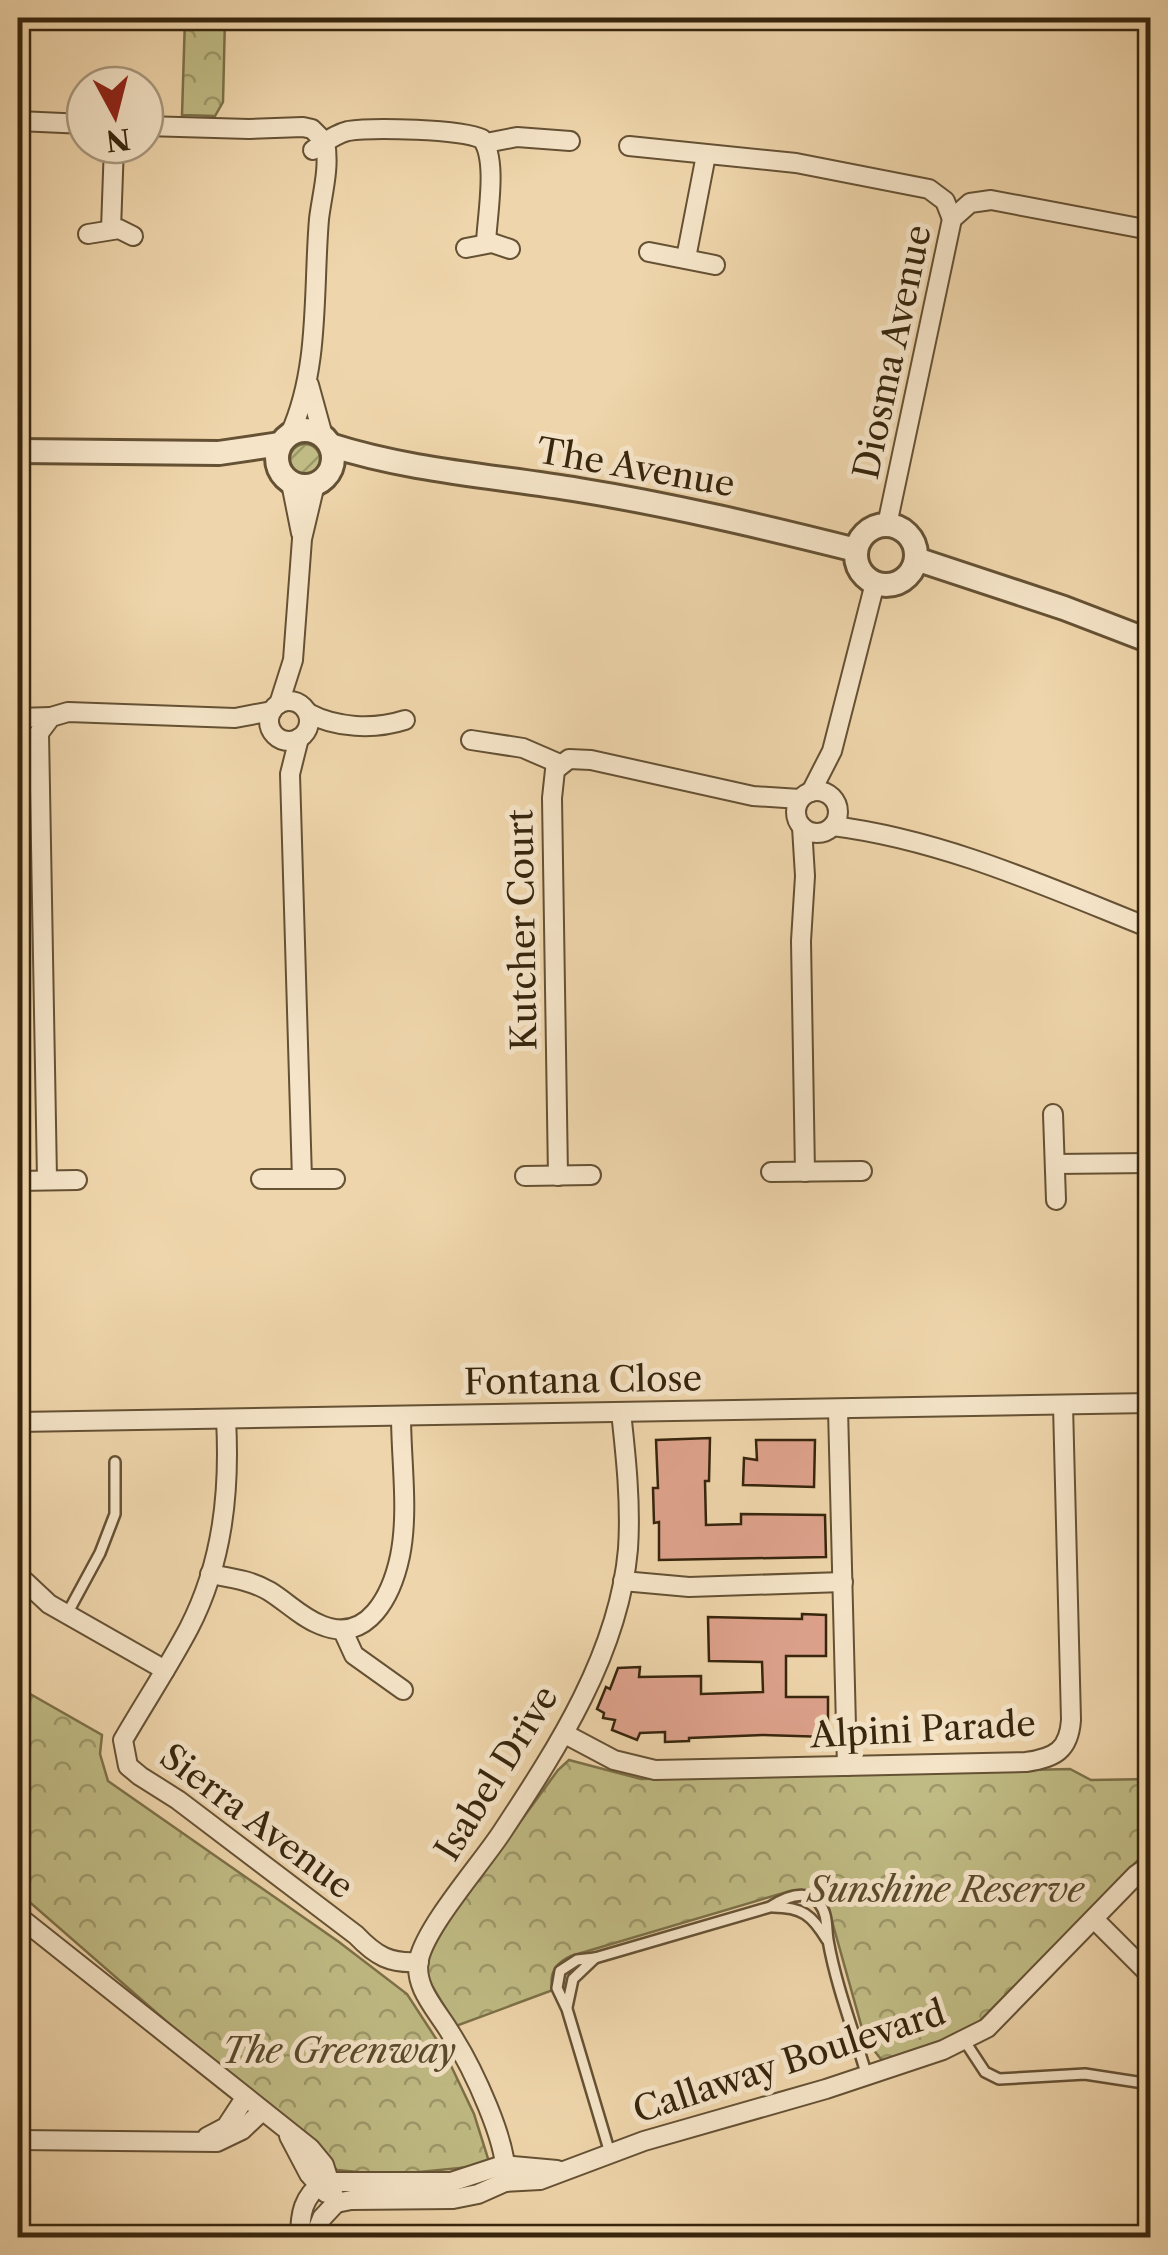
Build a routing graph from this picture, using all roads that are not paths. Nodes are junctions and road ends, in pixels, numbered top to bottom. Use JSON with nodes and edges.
{"nodes":[{"id":1,"x":18,"y":122,"type":"edge"},
{"id":2,"x":65,"y":123,"type":"edge"},
{"id":3,"x":165,"y":127,"type":"edge"},
{"id":4,"x":570,"y":141,"type":"dead end"},
{"id":5,"x":486,"y":143,"type":"junction"},
{"id":6,"x":319,"y":146,"type":"junction"},
{"id":7,"x":629,"y":146,"type":"dead end"},
{"id":8,"x":706,"y":155,"type":"junction"},
{"id":9,"x":113,"y":165,"type":"edge"},
{"id":10,"x":952,"y":219,"type":"junction"},
{"id":11,"x":111,"y":229,"type":"junction"},
{"id":12,"x":1150,"y":230,"type":"edge"},
{"id":13,"x":88,"y":234,"type":"dead end"},
{"id":14,"x":133,"y":236,"type":"dead end"},
{"id":15,"x":486,"y":243,"type":"junction"},
{"id":16,"x":466,"y":248,"type":"dead end"},
{"id":17,"x":510,"y":249,"type":"dead end"},
{"id":18,"x":649,"y":252,"type":"dead end"},
{"id":19,"x":686,"y":258,"type":"junction"},
{"id":20,"x":715,"y":265,"type":"dead end"},
{"id":21,"x":308,"y":380,"type":"junction"},
{"id":22,"x":285,"y":439,"type":"junction"},
{"id":23,"x":326,"y":441,"type":"junction"},
{"id":24,"x":18,"y":451,"type":"edge"},
{"id":25,"x":219,"y":453,"type":"junction"},
{"id":26,"x":401,"y":466,"type":"junction"},
{"id":27,"x":285,"y":476,"type":"junction"},
{"id":28,"x":322,"y":480,"type":"junction"},
{"id":29,"x":887,"y":525,"type":"junction"},
{"id":30,"x":302,"y":538,"type":"junction"},
{"id":31,"x":856,"y":550,"type":"junction"},
{"id":32,"x":916,"y":559,"type":"junction"},
{"id":33,"x":875,"y":583,"type":"junction"},
{"id":34,"x":1150,"y":641,"type":"edge"},
{"id":35,"x":51,"y":717,"type":"junction"},
{"id":36,"x":18,"y":718,"type":"edge"},
{"id":37,"x":404,"y":720,"type":"dead end"},
{"id":38,"x":289,"y":721,"type":"junction"},
{"id":39,"x":471,"y":740,"type":"dead end"},
{"id":40,"x":832,"y":752,"type":"junction"},
{"id":41,"x":560,"y":764,"type":"junction"},
{"id":42,"x":753,"y":796,"type":"junction"},
{"id":43,"x":806,"y":796,"type":"junction"},
{"id":44,"x":831,"y":817,"type":"junction"},
{"id":45,"x":799,"y":823,"type":"junction"},
{"id":46,"x":805,"y":876,"type":"junction"},
{"id":47,"x":1150,"y":928,"type":"edge"},
{"id":48,"x":1053,"y":1114,"type":"dead end"},
{"id":49,"x":1150,"y":1163,"type":"edge"},
{"id":50,"x":1055,"y":1164,"type":"junction"},
{"id":51,"x":862,"y":1171,"type":"dead end"},
{"id":52,"x":771,"y":1172,"type":"dead end"},
{"id":53,"x":805,"y":1172,"type":"junction"},
{"id":54,"x":591,"y":1175,"type":"dead end"},
{"id":55,"x":525,"y":1176,"type":"dead end"},
{"id":56,"x":558,"y":1176,"type":"junction"},
{"id":57,"x":260,"y":1179,"type":"dead end"},
{"id":58,"x":302,"y":1179,"type":"junction"},
{"id":59,"x":335,"y":1179,"type":"dead end"},
{"id":60,"x":47,"y":1180,"type":"junction"},
{"id":61,"x":77,"y":1180,"type":"dead end"},
{"id":62,"x":18,"y":1182,"type":"edge"},
{"id":63,"x":1056,"y":1200,"type":"dead end"},
{"id":64,"x":1150,"y":1403,"type":"edge"},
{"id":65,"x":1063,"y":1405,"type":"junction"},
{"id":66,"x":838,"y":1408,"type":"junction"},
{"id":67,"x":621,"y":1412,"type":"junction"},
{"id":68,"x":400,"y":1416,"type":"junction"},
{"id":69,"x":226,"y":1419,"type":"junction"},
{"id":70,"x":18,"y":1422,"type":"edge"},
{"id":71,"x":115,"y":1462,"type":"dead end"},
{"id":72,"x":210,"y":1574,"type":"junction"},
{"id":73,"x":18,"y":1575,"type":"edge"},
{"id":74,"x":623,"y":1581,"type":"junction"},
{"id":75,"x":843,"y":1582,"type":"junction"},
{"id":76,"x":67,"y":1614,"type":"junction"},
{"id":77,"x":343,"y":1631,"type":"junction"},
{"id":78,"x":165,"y":1670,"type":"junction"},
{"id":79,"x":403,"y":1690,"type":"dead end"},
{"id":80,"x":565,"y":1734,"type":"junction"},
{"id":81,"x":846,"y":1766,"type":"junction"},
{"id":82,"x":1150,"y":1866,"type":"edge"},
{"id":83,"x":770,"y":1907,"type":"junction"},
{"id":84,"x":19,"y":1919,"type":"edge"},
{"id":85,"x":1094,"y":1919,"type":"junction"},
{"id":86,"x":828,"y":1942,"type":"junction"},
{"id":87,"x":409,"y":1959,"type":"junction"},
{"id":88,"x":1150,"y":1974,"type":"edge"},
{"id":89,"x":964,"y":2040,"type":"junction"},
{"id":90,"x":867,"y":2076,"type":"junction"},
{"id":91,"x":1150,"y":2084,"type":"edge"},
{"id":92,"x":246,"y":2098,"type":"junction"},
{"id":93,"x":262,"y":2111,"type":"junction"},
{"id":94,"x":18,"y":2140,"type":"edge"},
{"id":95,"x":192,"y":2142,"type":"junction"},
{"id":96,"x":610,"y":2152,"type":"junction"},
{"id":97,"x":502,"y":2171,"type":"junction"},
{"id":98,"x":324,"y":2183,"type":"junction"},
{"id":99,"x":336,"y":2204,"type":"junction"},
{"id":100,"x":300,"y":2238,"type":"edge"},
{"id":101,"x":314,"y":2238,"type":"edge"}],
"edges":[{"from":1,"to":2,"type":"street"},
{"from":3,"to":6,"type":"street"},
{"from":4,"to":5,"type":"street"},
{"from":5,"to":6,"type":"street"},
{"from":5,"to":15,"type":"street"},
{"from":6,"to":21,"type":"street"},
{"from":7,"to":8,"type":"street"},
{"from":8,"to":10,"type":"street"},
{"from":8,"to":19,"type":"street"},
{"from":9,"to":11,"type":"street"},
{"from":10,"to":12,"type":"street","name":"Diosma Avenue"},
{"from":10,"to":29,"type":"street","name":"Diosma Avenue"},
{"from":11,"to":13,"type":"street"},
{"from":11,"to":14,"type":"street"},
{"from":15,"to":16,"type":"street"},
{"from":15,"to":17,"type":"street"},
{"from":18,"to":19,"type":"street"},
{"from":19,"to":20,"type":"street"},
{"from":21,"to":22,"type":"street"},
{"from":21,"to":23,"type":"street"},
{"from":22,"to":23,"type":"street"},
{"from":22,"to":25,"type":"street"},
{"from":22,"to":27,"type":"street"},
{"from":23,"to":26,"type":"street","name":"The Avenue"},
{"from":23,"to":28,"type":"street"},
{"from":24,"to":25,"type":"street"},
{"from":25,"to":27,"type":"street"},
{"from":26,"to":28,"type":"street","name":"The Avenue"},
{"from":26,"to":31,"type":"street","name":"The Avenue"},
{"from":27,"to":28,"type":"street"},
{"from":27,"to":30,"type":"street"},
{"from":28,"to":30,"type":"street"},
{"from":29,"to":31,"type":"street"},
{"from":29,"to":32,"type":"street"},
{"from":30,"to":38,"type":"street"},
{"from":31,"to":33,"type":"street"},
{"from":32,"to":33,"type":"street"},
{"from":32,"to":34,"type":"street"},
{"from":33,"to":40,"type":"street"},
{"from":35,"to":36,"type":"street"},
{"from":35,"to":38,"type":"street"},
{"from":35,"to":60,"type":"street"},
{"from":37,"to":38,"type":"street"},
{"from":38,"to":58,"type":"street"},
{"from":39,"to":41,"type":"street"},
{"from":40,"to":43,"type":"street"},
{"from":40,"to":44,"type":"street"},
{"from":41,"to":42,"type":"street","name":"Kutcher Court"},
{"from":41,"to":56,"type":"street","name":"Kutcher Court"},
{"from":42,"to":43,"type":"street","name":"Kutcher Court"},
{"from":42,"to":45,"type":"street","name":"Kutcher Court"},
{"from":43,"to":44,"type":"street","name":"Kutcher Court"},
{"from":43,"to":45,"type":"street"},
{"from":44,"to":45,"type":"street","name":"Kutcher Court"},
{"from":44,"to":46,"type":"street"},
{"from":44,"to":47,"type":"street"},
{"from":45,"to":46,"type":"street"},
{"from":46,"to":53,"type":"street"},
{"from":48,"to":50,"type":"street"},
{"from":49,"to":50,"type":"street"},
{"from":50,"to":63,"type":"street"},
{"from":51,"to":53,"type":"street"},
{"from":52,"to":53,"type":"street"},
{"from":54,"to":56,"type":"street"},
{"from":55,"to":56,"type":"street"},
{"from":57,"to":58,"type":"street"},
{"from":58,"to":59,"type":"street"},
{"from":60,"to":61,"type":"street"},
{"from":60,"to":62,"type":"street"},
{"from":64,"to":65,"type":"street","name":"Fontana Close"},
{"from":65,"to":66,"type":"street","name":"Fontana Close"},
{"from":65,"to":81,"type":"street","name":"Alpini Parade"},
{"from":66,"to":67,"type":"street","name":"Fontana Close"},
{"from":66,"to":75,"type":"street"},
{"from":67,"to":68,"type":"street","name":"Fontana Close"},
{"from":67,"to":74,"type":"street","name":"Isabel Drive"},
{"from":68,"to":69,"type":"street","name":"Fontana Close"},
{"from":68,"to":77,"type":"street"},
{"from":69,"to":70,"type":"street","name":"Fontana Close"},
{"from":69,"to":72,"type":"street","name":"Sierra Avenue"},
{"from":71,"to":76,"type":"lane"},
{"from":72,"to":77,"type":"street"},
{"from":72,"to":78,"type":"street","name":"Sierra Avenue"},
{"from":73,"to":76,"type":"street"},
{"from":74,"to":75,"type":"street"},
{"from":74,"to":80,"type":"street","name":"Isabel Drive"},
{"from":75,"to":81,"type":"street"},
{"from":76,"to":78,"type":"street"},
{"from":77,"to":79,"type":"street"},
{"from":78,"to":87,"type":"street","name":"Sierra Avenue"},
{"from":80,"to":81,"type":"street","name":"Alpini Parade"},
{"from":80,"to":87,"type":"street","name":"Isabel Drive"},
{"from":82,"to":85,"type":"street","name":"Callaway Boulevard"},
{"from":83,"to":86,"type":"lane"},
{"from":83,"to":86,"type":"lane"},
{"from":83,"to":96,"type":"lane"},
{"from":84,"to":92,"type":"street"},
{"from":85,"to":88,"type":"street"},
{"from":85,"to":89,"type":"street","name":"Callaway Boulevard"},
{"from":86,"to":90,"type":"lane"},
{"from":87,"to":97,"type":"street"},
{"from":89,"to":90,"type":"street","name":"Callaway Boulevard"},
{"from":89,"to":91,"type":"lane"},
{"from":90,"to":96,"type":"street","name":"Callaway Boulevard"},
{"from":92,"to":93,"type":"street"},
{"from":92,"to":95,"type":"street"},
{"from":93,"to":95,"type":"street"},
{"from":93,"to":98,"type":"street"},
{"from":94,"to":95,"type":"street"},
{"from":96,"to":97,"type":"street","name":"Callaway Boulevard"},
{"from":97,"to":98,"type":"street","name":"Callaway Boulevard"},
{"from":97,"to":99,"type":"street","name":"Callaway Boulevard"},
{"from":98,"to":99,"type":"street"},
{"from":98,"to":100,"type":"street"},
{"from":99,"to":101,"type":"street"}]}
